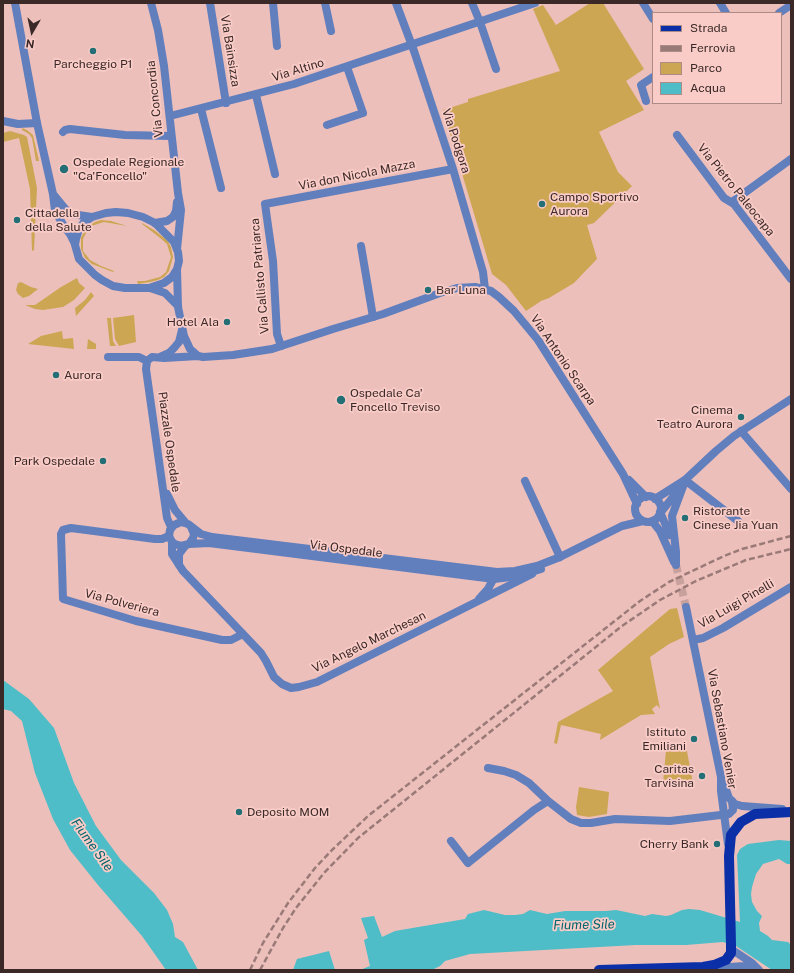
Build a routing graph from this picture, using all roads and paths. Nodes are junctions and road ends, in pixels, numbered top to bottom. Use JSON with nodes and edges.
{"nodes":[{"id":1,"x":15,"y":3,"type":"edge"},
{"id":2,"x":151,"y":3,"type":"edge"},
{"id":3,"x":210,"y":3,"type":"edge"},
{"id":4,"x":273,"y":3,"type":"edge"},
{"id":5,"x":325,"y":3,"type":"edge"},
{"id":6,"x":396,"y":3,"type":"edge"},
{"id":7,"x":472,"y":3,"type":"edge"},
{"id":8,"x":535,"y":3,"type":"edge"},
{"id":9,"x":643,"y":3,"type":"edge"},
{"id":10,"x":720,"y":3,"type":"edge"},
{"id":11,"x":791,"y":5,"type":"edge"},
{"id":12,"x":725,"y":12,"type":"edge"},
{"id":13,"x":780,"y":12,"type":"edge"},
{"id":14,"x":652,"y":17,"type":"edge"},
{"id":15,"x":480,"y":22,"type":"junction"},
{"id":16,"x":331,"y":31,"type":"dead end"},
{"id":17,"x":411,"y":45,"type":"junction"},
{"id":18,"x":277,"y":46,"type":"dead end"},
{"id":19,"x":347,"y":67,"type":"junction"},
{"id":20,"x":496,"y":69,"type":"dead end"},
{"id":21,"x":652,"y":78,"type":"edge"},
{"id":22,"x":256,"y":95,"type":"junction"},
{"id":23,"x":646,"y":101,"type":"dead end"},
{"id":24,"x":226,"y":103,"type":"junction"},
{"id":25,"x":201,"y":109,"type":"junction"},
{"id":26,"x":170,"y":116,"type":"junction"},
{"id":27,"x":3,"y":121,"type":"edge"},
{"id":28,"x":37,"y":123,"type":"junction"},
{"id":29,"x":327,"y":125,"type":"dead end"},
{"id":30,"x":63,"y":132,"type":"dead end"},
{"id":31,"x":677,"y":135,"type":"dead end"},
{"id":32,"x":171,"y":136,"type":"junction"},
{"id":33,"x":791,"y":159,"type":"edge"},
{"id":34,"x":453,"y":169,"type":"junction"},
{"id":35,"x":275,"y":174,"type":"dead end"},
{"id":36,"x":221,"y":188,"type":"dead end"},
{"id":37,"x":178,"y":193,"type":"junction"},
{"id":38,"x":53,"y":194,"type":"junction"},
{"id":39,"x":732,"y":202,"type":"junction"},
{"id":40,"x":265,"y":204,"type":"joint"},
{"id":41,"x":92,"y":217,"type":"junction"},
{"id":42,"x":155,"y":223,"type":"junction"},
{"id":43,"x":75,"y":245,"type":"junction"},
{"id":44,"x":361,"y":246,"type":"dead end"},
{"id":45,"x":177,"y":249,"type":"junction"},
{"id":46,"x":177,"y":269,"type":"junction"},
{"id":47,"x":791,"y":279,"type":"edge"},
{"id":48,"x":149,"y":288,"type":"junction"},
{"id":49,"x":485,"y":289,"type":"junction"},
{"id":50,"x":178,"y":306,"type":"junction"},
{"id":51,"x":373,"y":317,"type":"junction"},
{"id":52,"x":182,"y":329,"type":"junction"},
{"id":53,"x":281,"y":346,"type":"junction"},
{"id":54,"x":190,"y":349,"type":"junction"},
{"id":55,"x":198,"y":356,"type":"junction"},
{"id":56,"x":108,"y":357,"type":"dead end"},
{"id":57,"x":159,"y":357,"type":"junction"},
{"id":58,"x":185,"y":357,"type":"junction"},
{"id":59,"x":147,"y":360,"type":"junction"},
{"id":60,"x":791,"y":399,"type":"edge"},
{"id":61,"x":741,"y":431,"type":"junction"},
{"id":62,"x":623,"y":474,"type":"junction"},
{"id":63,"x":686,"y":480,"type":"junction"},
{"id":64,"x":525,"y":481,"type":"dead end"},
{"id":65,"x":162,"y":484,"type":"junction"},
{"id":66,"x":791,"y":489,"type":"edge"},
{"id":67,"x":646,"y":497,"type":"junction"},
{"id":68,"x":656,"y":499,"type":"junction"},
{"id":69,"x":636,"y":507,"type":"junction"},
{"id":70,"x":660,"y":512,"type":"junction"},
{"id":71,"x":647,"y":521,"type":"junction"},
{"id":72,"x":738,"y":521,"type":"dead end"},
{"id":73,"x":188,"y":524,"type":"junction"},
{"id":74,"x":622,"y":526,"type":"junction"},
{"id":75,"x":171,"y":535,"type":"junction"},
{"id":76,"x":187,"y":545,"type":"junction"},
{"id":77,"x":560,"y":557,"type":"junction"},
{"id":78,"x":676,"y":565,"type":"junction"},
{"id":79,"x":179,"y":566,"type":"junction"},
{"id":80,"x":540,"y":570,"type":"junction"},
{"id":81,"x":494,"y":577,"type":"junction"},
{"id":82,"x":791,"y":587,"type":"edge"},
{"id":83,"x":499,"y":591,"type":"junction"},
{"id":84,"x":477,"y":601,"type":"junction"},
{"id":85,"x":686,"y":606,"type":"tunnel mouth"},
{"id":86,"x":243,"y":634,"type":"junction"},
{"id":87,"x":693,"y":640,"type":"junction"},
{"id":88,"x":488,"y":768,"type":"dead end"},
{"id":89,"x":548,"y":801,"type":"junction"},
{"id":90,"x":728,"y":808,"type":"junction"},
{"id":91,"x":791,"y":811,"type":"edge"},
{"id":92,"x":451,"y":841,"type":"dead end"},
{"id":93,"x":729,"y":856,"type":"junction"},
{"id":94,"x":731,"y":949,"type":"junction"},
{"id":95,"x":714,"y":965,"type":"junction"},
{"id":96,"x":599,"y":970,"type":"edge"},
{"id":97,"x":752,"y":970,"type":"edge"},
{"id":98,"x":759,"y":970,"type":"edge"}],
"edges":[{"from":1,"to":28,"type":"street"},
{"from":2,"to":26,"type":"street","name":"Via Concordia"},
{"from":3,"to":24,"type":"street","name":"Via Bainsizza"},
{"from":4,"to":18,"type":"street"},
{"from":5,"to":16,"type":"street"},
{"from":6,"to":17,"type":"street","name":"Via Podgora"},
{"from":7,"to":15,"type":"street"},
{"from":8,"to":15,"type":"street","name":"Via Altino"},
{"from":9,"to":14,"type":"street"},
{"from":10,"to":12,"type":"street"},
{"from":11,"to":13,"type":"street"},
{"from":15,"to":17,"type":"street","name":"Via Altino"},
{"from":15,"to":20,"type":"street"},
{"from":17,"to":19,"type":"street","name":"Via Altino"},
{"from":17,"to":34,"type":"street","name":"Via Podgora"},
{"from":19,"to":22,"type":"street","name":"Via Altino"},
{"from":19,"to":29,"type":"street"},
{"from":21,"to":23,"type":"street"},
{"from":22,"to":24,"type":"street","name":"Via Altino"},
{"from":22,"to":35,"type":"street"},
{"from":24,"to":25,"type":"street","name":"Via Altino"},
{"from":25,"to":26,"type":"street","name":"Via Altino"},
{"from":25,"to":36,"type":"street"},
{"from":26,"to":32,"type":"street","name":"Via Concordia"},
{"from":27,"to":28,"type":"street"},
{"from":28,"to":38,"type":"street"},
{"from":30,"to":32,"type":"street"},
{"from":31,"to":39,"type":"street","name":"Via Pietro Paleocapa"},
{"from":32,"to":37,"type":"street","name":"Via Concordia"},
{"from":33,"to":39,"type":"street"},
{"from":34,"to":40,"type":"street","name":"Via don Nicola Mazza"},
{"from":34,"to":49,"type":"street","name":"Via Podgora"},
{"from":37,"to":42,"type":"street","name":"Via Concordia"},
{"from":37,"to":45,"type":"street","name":"Via Concordia"},
{"from":38,"to":41,"type":"street"},
{"from":38,"to":43,"type":"street"},
{"from":39,"to":47,"type":"street","name":"Via Pietro Paleocapa"},
{"from":40,"to":53,"type":"street","name":"Via Callisto Patriarca"},
{"from":41,"to":42,"type":"street"},
{"from":41,"to":43,"type":"street"},
{"from":42,"to":45,"type":"street"},
{"from":43,"to":48,"type":"street"},
{"from":44,"to":51,"type":"street"},
{"from":45,"to":46,"type":"street"},
{"from":46,"to":48,"type":"street"},
{"from":46,"to":50,"type":"street"},
{"from":48,"to":50,"type":"street"},
{"from":49,"to":51,"type":"street","name":"Via Antonio Scarpa"},
{"from":49,"to":62,"type":"street","name":"Via Antonio Scarpa"},
{"from":50,"to":52,"type":"street"},
{"from":51,"to":53,"type":"street","name":"Via Antonio Scarpa"},
{"from":52,"to":54,"type":"street"},
{"from":52,"to":57,"type":"street"},
{"from":53,"to":55,"type":"street","name":"Via Antonio Scarpa"},
{"from":54,"to":55,"type":"street"},
{"from":54,"to":58,"type":"street"},
{"from":55,"to":58,"type":"street","name":"Via Antonio Scarpa"},
{"from":56,"to":59,"type":"street"},
{"from":57,"to":58,"type":"street","name":"Via Antonio Scarpa"},
{"from":57,"to":59,"type":"street"},
{"from":59,"to":65,"type":"street","name":"Piazzale Ospedale"},
{"from":60,"to":61,"type":"street"},
{"from":61,"to":63,"type":"street"},
{"from":61,"to":66,"type":"street"},
{"from":62,"to":67,"type":"street","name":"Via Antonio Scarpa"},
{"from":62,"to":69,"type":"street","name":"Via Antonio Scarpa"},
{"from":63,"to":68,"type":"street"},
{"from":63,"to":70,"type":"street"},
{"from":63,"to":72,"type":"street"},
{"from":63,"to":78,"type":"street"},
{"from":64,"to":77,"type":"street"},
{"from":65,"to":73,"type":"street"},
{"from":65,"to":75,"type":"street","name":"Piazzale Ospedale"},
{"from":67,"to":68,"type":"street"},
{"from":67,"to":69,"type":"street"},
{"from":68,"to":70,"type":"street"},
{"from":69,"to":71,"type":"street"},
{"from":69,"to":74,"type":"street"},
{"from":70,"to":71,"type":"street"},
{"from":70,"to":78,"type":"street"},
{"from":71,"to":74,"type":"street"},
{"from":71,"to":78,"type":"street"},
{"from":73,"to":75,"type":"street"},
{"from":73,"to":76,"type":"street"},
{"from":73,"to":81,"type":"street"},
{"from":74,"to":77,"type":"street"},
{"from":75,"to":76,"type":"street"},
{"from":75,"to":79,"type":"street"},
{"from":75,"to":86,"type":"street","name":"Via Polveriera"},
{"from":76,"to":79,"type":"street"},
{"from":76,"to":81,"type":"street","name":"Via Ospedale"},
{"from":77,"to":80,"type":"street"},
{"from":77,"to":81,"type":"street"},
{"from":79,"to":86,"type":"street"},
{"from":80,"to":81,"type":"street"},
{"from":80,"to":83,"type":"street","name":"Via Angelo Marchesan"},
{"from":81,"to":83,"type":"street"},
{"from":81,"to":84,"type":"street","name":"Via Angelo Marchesan"},
{"from":82,"to":87,"type":"street","name":"Via Luigi Pinelli"},
{"from":83,"to":84,"type":"street","name":"Via Angelo Marchesan"},
{"from":84,"to":86,"type":"street","name":"Via Angelo Marchesan"},
{"from":85,"to":87,"type":"street","name":"Via Sebastiano Venier"},
{"from":87,"to":90,"type":"street","name":"Via Sebastiano Venier"},
{"from":88,"to":89,"type":"street"},
{"from":89,"to":90,"type":"street"},
{"from":89,"to":92,"type":"street"},
{"from":90,"to":91,"type":"street"},
{"from":90,"to":93,"type":"street","name":"Via Sebastiano Venier"},
{"from":91,"to":93,"type":"main road"},
{"from":93,"to":94,"type":"main road"},
{"from":94,"to":95,"type":"main road"},
{"from":94,"to":98,"type":"street"},
{"from":95,"to":96,"type":"main road"},
{"from":95,"to":97,"type":"street"}]}
